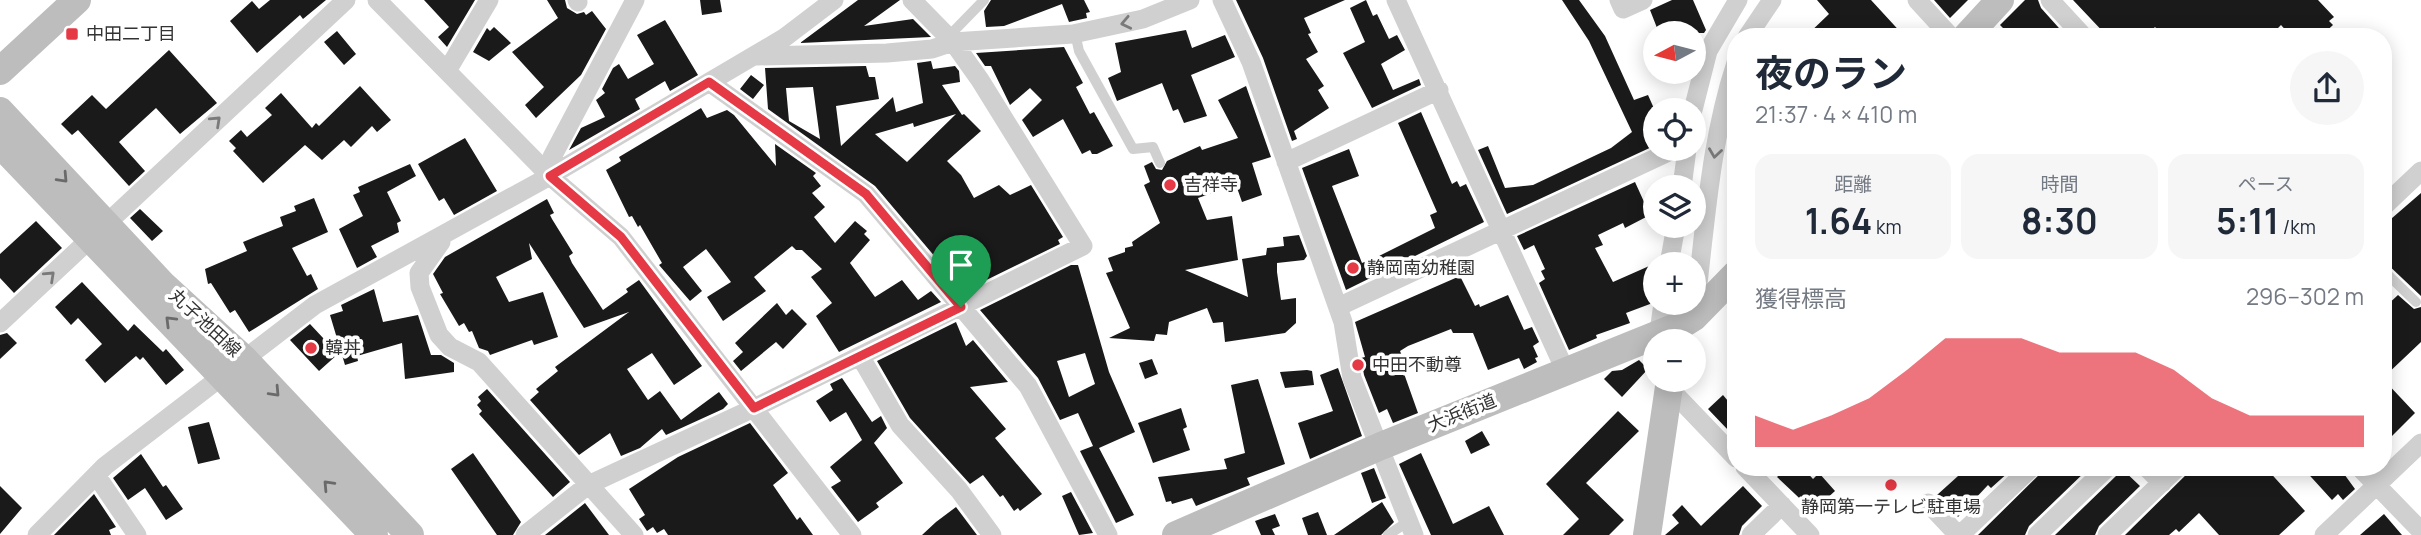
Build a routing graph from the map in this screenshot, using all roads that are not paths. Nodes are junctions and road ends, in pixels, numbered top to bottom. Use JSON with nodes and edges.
{"nodes":[{"id":1,"x":77,"y":0,"type":"edge"},
{"id":2,"x":346,"y":0,"type":"edge"},
{"id":3,"x":377,"y":0,"type":"edge"},
{"id":4,"x":489,"y":0,"type":"edge"},
{"id":5,"x":635,"y":0,"type":"edge"},
{"id":6,"x":834,"y":0,"type":"edge"},
{"id":7,"x":912,"y":0,"type":"edge"},
{"id":8,"x":984,"y":0,"type":"edge"},
{"id":9,"x":1190,"y":0,"type":"edge"},
{"id":10,"x":1222,"y":0,"type":"edge"},
{"id":11,"x":1396,"y":0,"type":"edge"},
{"id":12,"x":1619,"y":0,"type":"edge"},
{"id":13,"x":1643,"y":0,"type":"edge"},
{"id":14,"x":1738,"y":0,"type":"edge"},
{"id":15,"x":1745,"y":0,"type":"edge"},
{"id":16,"x":1917,"y":0,"type":"edge"},
{"id":17,"x":2000,"y":0,"type":"edge"},
{"id":18,"x":2050,"y":0,"type":"edge"},
{"id":19,"x":1767,"y":6,"type":"edge"},
{"id":20,"x":1753,"y":28,"type":"edge"},
{"id":21,"x":1943,"y":28,"type":"edge"},
{"id":22,"x":1974,"y":28,"type":"edge"},
{"id":23,"x":2076,"y":28,"type":"edge"},
{"id":24,"x":1075,"y":33,"type":"junction"},
{"id":25,"x":951,"y":39,"type":"junction"},
{"id":26,"x":753,"y":56,"type":"junction"},
{"id":27,"x":0,"y":71,"type":"edge"},
{"id":28,"x":447,"y":71,"type":"junction"},
{"id":29,"x":709,"y":82,"type":"junction"},
{"id":30,"x":1727,"y":88,"type":"edge"},
{"id":31,"x":1438,"y":90,"type":"junction"},
{"id":32,"x":1696,"y":98,"type":"edge"},
{"id":33,"x":0,"y":111,"type":"edge"},
{"id":34,"x":0,"y":144,"type":"edge"},
{"id":35,"x":1650,"y":161,"type":"edge"},
{"id":36,"x":1286,"y":162,"type":"junction"},
{"id":37,"x":1160,"y":163,"type":"dead end"},
{"id":38,"x":2421,"y":171,"type":"edge"},
{"id":39,"x":550,"y":176,"type":"junction"},
{"id":40,"x":2392,"y":198,"type":"edge"},
{"id":41,"x":98,"y":231,"type":"junction"},
{"id":42,"x":1502,"y":231,"type":"junction"},
{"id":43,"x":448,"y":233,"type":"junction"},
{"id":44,"x":2392,"y":279,"type":"edge"},
{"id":45,"x":1727,"y":281,"type":"edge"},
{"id":46,"x":2416,"y":302,"type":"dead end"},
{"id":47,"x":961,"y":307,"type":"junction"},
{"id":48,"x":1338,"y":307,"type":"junction"},
{"id":49,"x":0,"y":323,"type":"edge"},
{"id":50,"x":1673,"y":324,"type":"edge"},
{"id":51,"x":860,"y":356,"type":"junction"},
{"id":52,"x":234,"y":368,"type":"junction"},
{"id":53,"x":1565,"y":370,"type":"junction"},
{"id":54,"x":1668,"y":392,"type":"edge"},
{"id":55,"x":1676,"y":392,"type":"edge"},
{"id":56,"x":754,"y":408,"type":"junction"},
{"id":57,"x":2421,"y":443,"type":"edge"},
{"id":58,"x":1381,"y":446,"type":"junction"},
{"id":59,"x":1727,"y":448,"type":"edge"},
{"id":60,"x":2392,"y":470,"type":"edge"},
{"id":61,"x":96,"y":475,"type":"junction"},
{"id":62,"x":1754,"y":476,"type":"edge"},
{"id":63,"x":2022,"y":476,"type":"edge"},
{"id":64,"x":2099,"y":476,"type":"edge"},
{"id":65,"x":2154,"y":476,"type":"edge"},
{"id":66,"x":2168,"y":476,"type":"edge"},
{"id":67,"x":2368,"y":476,"type":"edge"},
{"id":68,"x":2386,"y":476,"type":"edge"},
{"id":69,"x":2161,"y":483,"type":"junction"},
{"id":70,"x":588,"y":485,"type":"junction"},
{"id":71,"x":2376,"y":485,"type":"junction"},
{"id":72,"x":1928,"y":503,"type":"dead end"},
{"id":73,"x":1782,"y":505,"type":"junction"},
{"id":74,"x":1411,"y":528,"type":"edge"},
{"id":75,"x":2421,"y":531,"type":"edge"},
{"id":76,"x":37,"y":535,"type":"edge"},
{"id":77,"x":137,"y":535,"type":"edge"},
{"id":78,"x":374,"y":535,"type":"edge"},
{"id":79,"x":411,"y":535,"type":"edge"},
{"id":80,"x":524,"y":535,"type":"edge"},
{"id":81,"x":634,"y":535,"type":"edge"},
{"id":82,"x":852,"y":535,"type":"edge"},
{"id":83,"x":992,"y":535,"type":"edge"},
{"id":84,"x":1108,"y":535,"type":"edge"},
{"id":85,"x":1176,"y":535,"type":"edge"},
{"id":86,"x":1388,"y":535,"type":"edge"},
{"id":87,"x":1647,"y":535,"type":"edge"},
{"id":88,"x":1751,"y":535,"type":"edge"},
{"id":89,"x":1810,"y":535,"type":"edge"},
{"id":90,"x":1959,"y":535,"type":"edge"},
{"id":91,"x":2037,"y":535,"type":"edge"},
{"id":92,"x":2108,"y":535,"type":"edge"},
{"id":93,"x":2324,"y":535,"type":"edge"}],
"edges":[{"from":1,"to":27,"type":"street"},
{"from":41,"to":2,"type":"street","one_way":true},
{"from":3,"to":28,"type":"street"},
{"from":4,"to":28,"type":"street"},
{"from":5,"to":39,"type":"street"},
{"from":6,"to":26,"type":"street"},
{"from":7,"to":25,"type":"street"},
{"from":8,"to":25,"type":"lane"},
{"from":9,"to":24,"type":"street","one_way":true},
{"from":10,"to":36,"type":"street"},
{"from":11,"to":31,"type":"street"},
{"from":12,"to":13,"type":"street"},
{"from":14,"to":32,"type":"street"},
{"from":15,"to":19,"type":"street"},
{"from":16,"to":21,"type":"street"},
{"from":17,"to":22,"type":"street"},
{"from":18,"to":23,"type":"street"},
{"from":19,"to":20,"type":"street"},
{"from":24,"to":25,"type":"street"},
{"from":24,"to":37,"type":"lane"},
{"from":25,"to":26,"type":"street"},
{"from":25,"to":47,"type":"street"},
{"from":26,"to":29,"type":"street"},
{"from":28,"to":39,"type":"street"},
{"from":29,"to":39,"type":"street"},
{"from":29,"to":47,"type":"street"},
{"from":30,"to":50,"type":"street","one_way":true},
{"from":31,"to":36,"type":"street"},
{"from":31,"to":42,"type":"street"},
{"from":33,"to":41,"type":"street","name":"丸子池田線","one_way":true},
{"from":34,"to":41,"type":"street","name":"丸子池田線"},
{"from":35,"to":42,"type":"street"},
{"from":36,"to":48,"type":"street"},
{"from":38,"to":40,"type":"street"},
{"from":39,"to":43,"type":"street"},
{"from":39,"to":56,"type":"street"},
{"from":49,"to":41,"type":"street","one_way":true},
{"from":41,"to":52,"type":"street","name":"丸子池田線"},
{"from":42,"to":48,"type":"street"},
{"from":42,"to":53,"type":"street"},
{"from":43,"to":52,"type":"street"},
{"from":43,"to":70,"type":"street"},
{"from":44,"to":46,"type":"lane"},
{"from":45,"to":50,"type":"street","name":"大浜街道"},
{"from":47,"to":51,"type":"street"},
{"from":47,"to":84,"type":"street"},
{"from":48,"to":58,"type":"street"},
{"from":50,"to":53,"type":"street","name":"大浜街道"},
{"from":51,"to":56,"type":"street"},
{"from":51,"to":83,"type":"street"},
{"from":52,"to":61,"type":"street"},
{"from":78,"to":52,"type":"street","name":"丸子池田線","one_way":true},
{"from":52,"to":79,"type":"street","name":"丸子池田線","one_way":true},
{"from":53,"to":58,"type":"street","name":"大浜街道"},
{"from":54,"to":87,"type":"street"},
{"from":55,"to":59,"type":"street"},
{"from":56,"to":70,"type":"street"},
{"from":56,"to":82,"type":"street"},
{"from":57,"to":60,"type":"street"},
{"from":58,"to":74,"type":"street"},
{"from":58,"to":85,"type":"street","name":"大浜街道"},
{"from":61,"to":76,"type":"street"},
{"from":61,"to":77,"type":"street"},
{"from":62,"to":73,"type":"street"},
{"from":63,"to":90,"type":"street"},
{"from":64,"to":91,"type":"street"},
{"from":65,"to":69,"type":"street"},
{"from":66,"to":69,"type":"street"},
{"from":67,"to":71,"type":"street"},
{"from":68,"to":71,"type":"street"},
{"from":69,"to":92,"type":"street"},
{"from":70,"to":80,"type":"street"},
{"from":70,"to":81,"type":"street"},
{"from":71,"to":75,"type":"street"},
{"from":71,"to":93,"type":"street"},
{"from":72,"to":90,"type":"street"},
{"from":73,"to":88,"type":"street"},
{"from":73,"to":89,"type":"street"},
{"from":74,"to":86,"type":"lane"}]}
